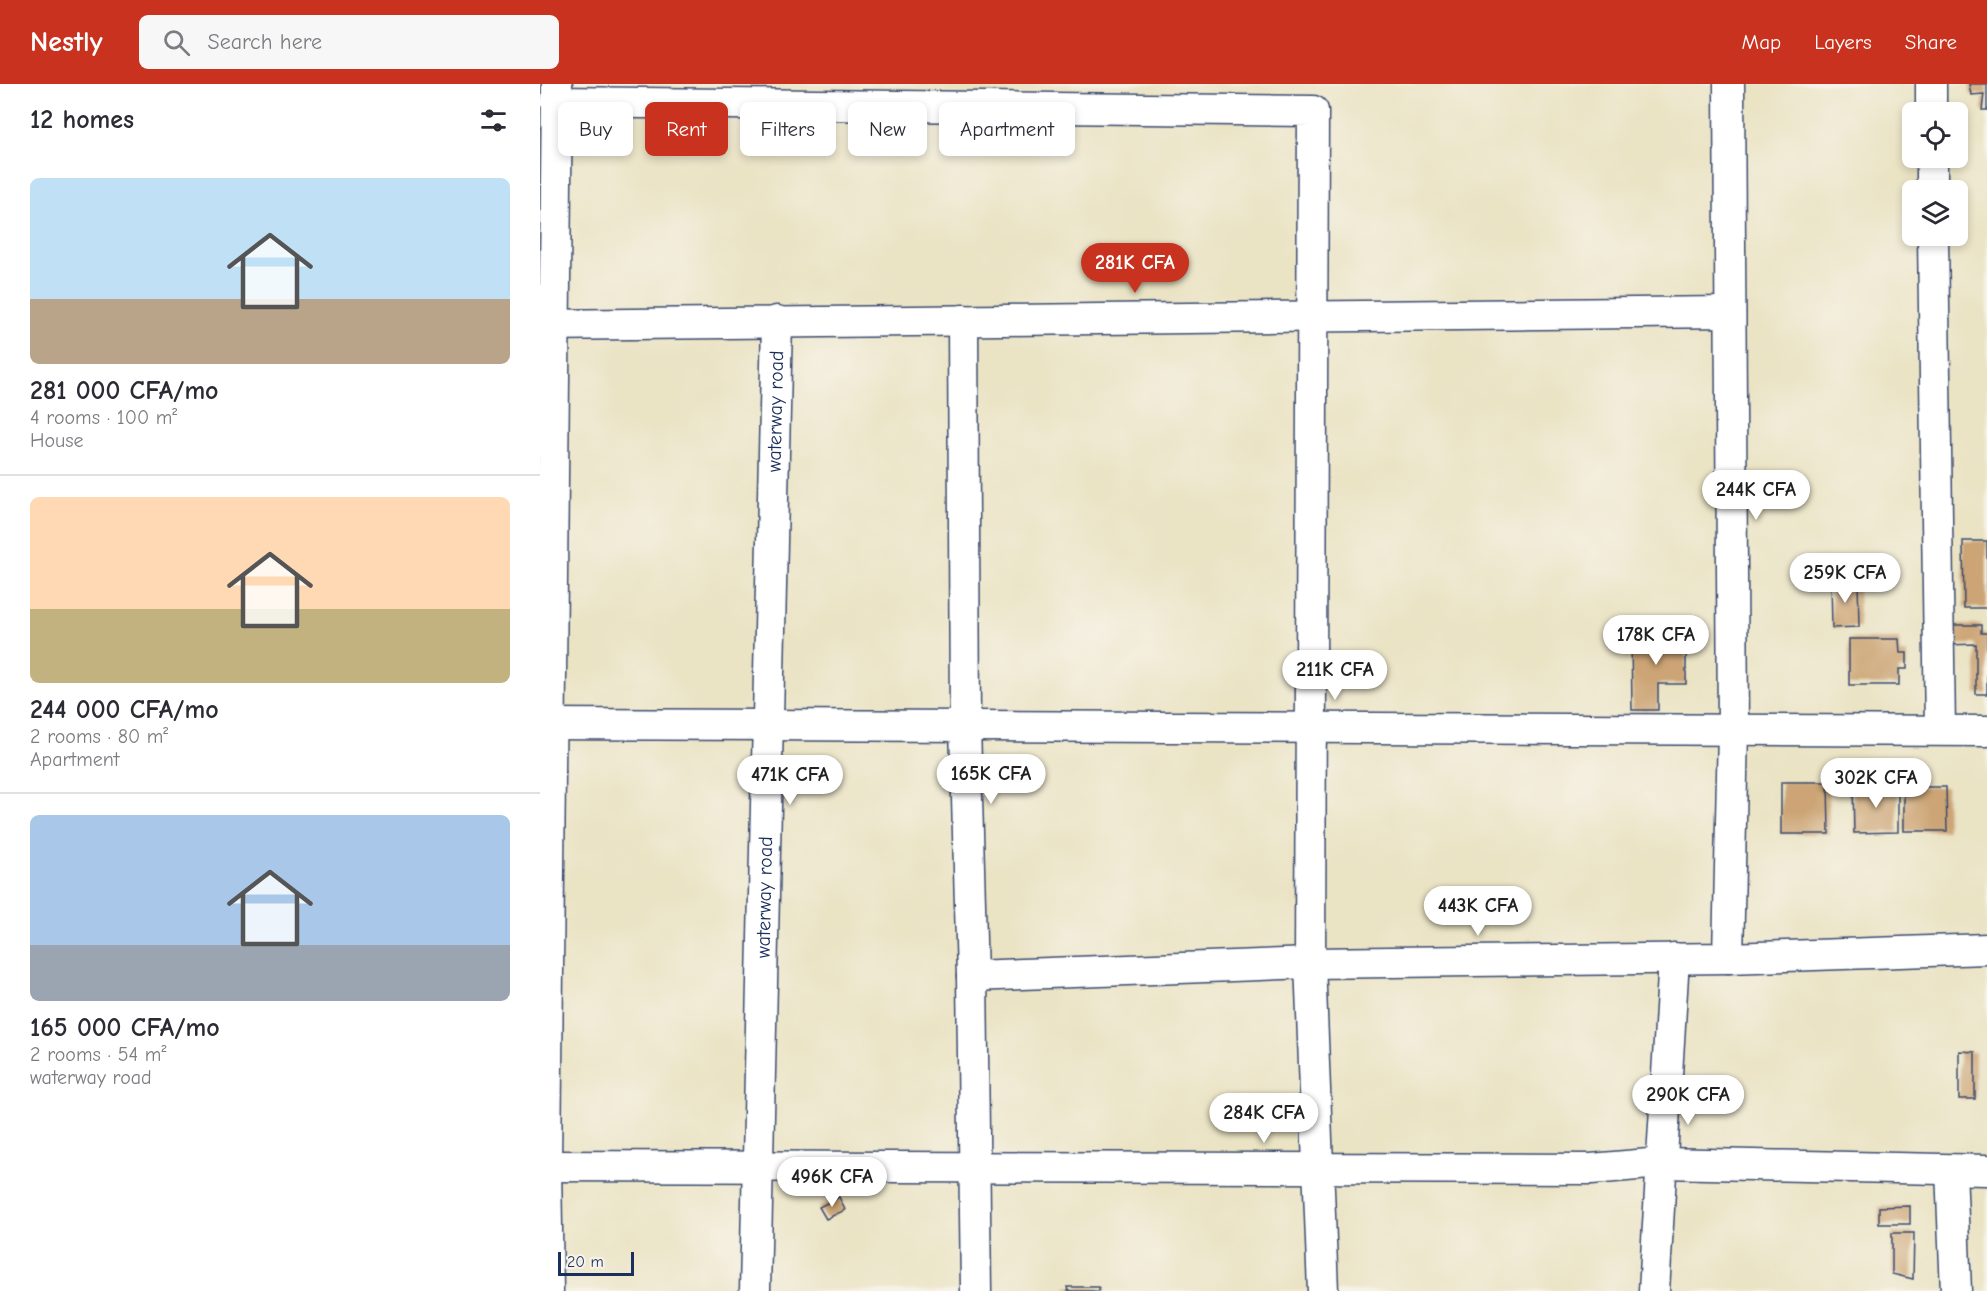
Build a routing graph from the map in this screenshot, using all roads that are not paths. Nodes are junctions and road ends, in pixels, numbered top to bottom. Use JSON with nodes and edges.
{"nodes":[{"id":1,"x":1729,"y":84,"type":"edge"},
{"id":2,"x":1931,"y":84,"type":"edge"},
{"id":3,"x":556,"y":93,"type":"edge"},
{"id":4,"x":1931,"y":102,"type":"edge"},
{"id":5,"x":1933,"y":246,"type":"edge"},
{"id":6,"x":1730,"y":312,"type":"junction"},
{"id":7,"x":1311,"y":316,"type":"junction"},
{"id":8,"x":963,"y":320,"type":"junction"},
{"id":9,"x":777,"y":321,"type":"junction"},
{"id":10,"x":547,"y":325,"type":"edge"},
{"id":11,"x":768,"y":723,"type":"junction"},
{"id":12,"x":545,"y":724,"type":"edge"},
{"id":13,"x":965,"y":726,"type":"junction"},
{"id":14,"x":1311,"y":727,"type":"junction"},
{"id":15,"x":1733,"y":730,"type":"junction"},
{"id":16,"x":1940,"y":730,"type":"junction"},
{"id":17,"x":1987,"y":731,"type":"edge"},
{"id":18,"x":1987,"y":949,"type":"edge"},
{"id":19,"x":1674,"y":958,"type":"junction"},
{"id":20,"x":1728,"y":958,"type":"junction"},
{"id":21,"x":1310,"y":963,"type":"junction"},
{"id":22,"x":972,"y":976,"type":"junction"},
{"id":23,"x":1661,"y":1163,"type":"junction"},
{"id":24,"x":543,"y":1166,"type":"edge"},
{"id":25,"x":758,"y":1167,"type":"junction"},
{"id":26,"x":974,"y":1167,"type":"junction"},
{"id":27,"x":1318,"y":1168,"type":"junction"},
{"id":28,"x":1951,"y":1170,"type":"junction"},
{"id":29,"x":1987,"y":1170,"type":"edge"},
{"id":30,"x":548,"y":1291,"type":"edge"},
{"id":31,"x":755,"y":1291,"type":"edge"},
{"id":32,"x":976,"y":1291,"type":"edge"},
{"id":33,"x":1323,"y":1291,"type":"edge"},
{"id":34,"x":1654,"y":1291,"type":"edge"},
{"id":35,"x":1956,"y":1291,"type":"edge"}],
"edges":[{"from":1,"to":6,"type":"street"},
{"from":2,"to":4,"type":"street"},
{"from":3,"to":7,"type":"street"},
{"from":3,"to":10,"type":"street"},
{"from":5,"to":16,"type":"street"},
{"from":6,"to":7,"type":"street"},
{"from":6,"to":15,"type":"street"},
{"from":7,"to":8,"type":"street"},
{"from":7,"to":14,"type":"street"},
{"from":8,"to":9,"type":"street"},
{"from":8,"to":13,"type":"street"},
{"from":9,"to":10,"type":"street"},
{"from":9,"to":11,"type":"street","name":"waterway road"},
{"from":10,"to":12,"type":"street"},
{"from":11,"to":12,"type":"street"},
{"from":11,"to":13,"type":"street"},
{"from":11,"to":25,"type":"street","name":"waterway road"},
{"from":12,"to":24,"type":"street"},
{"from":13,"to":14,"type":"street"},
{"from":13,"to":22,"type":"street"},
{"from":14,"to":15,"type":"street"},
{"from":14,"to":21,"type":"street"},
{"from":15,"to":16,"type":"street"},
{"from":15,"to":20,"type":"street"},
{"from":16,"to":17,"type":"street"},
{"from":18,"to":20,"type":"street"},
{"from":19,"to":20,"type":"street"},
{"from":19,"to":21,"type":"street"},
{"from":19,"to":23,"type":"street"},
{"from":21,"to":22,"type":"street"},
{"from":21,"to":27,"type":"street"},
{"from":22,"to":26,"type":"street"},
{"from":23,"to":27,"type":"street"},
{"from":23,"to":28,"type":"street"},
{"from":23,"to":34,"type":"street"},
{"from":24,"to":25,"type":"street"},
{"from":24,"to":30,"type":"street"},
{"from":25,"to":26,"type":"street"},
{"from":25,"to":31,"type":"street","name":"waterway road"},
{"from":26,"to":27,"type":"street"},
{"from":26,"to":32,"type":"street"},
{"from":27,"to":33,"type":"street"},
{"from":28,"to":29,"type":"street"},
{"from":28,"to":35,"type":"street"}]}
